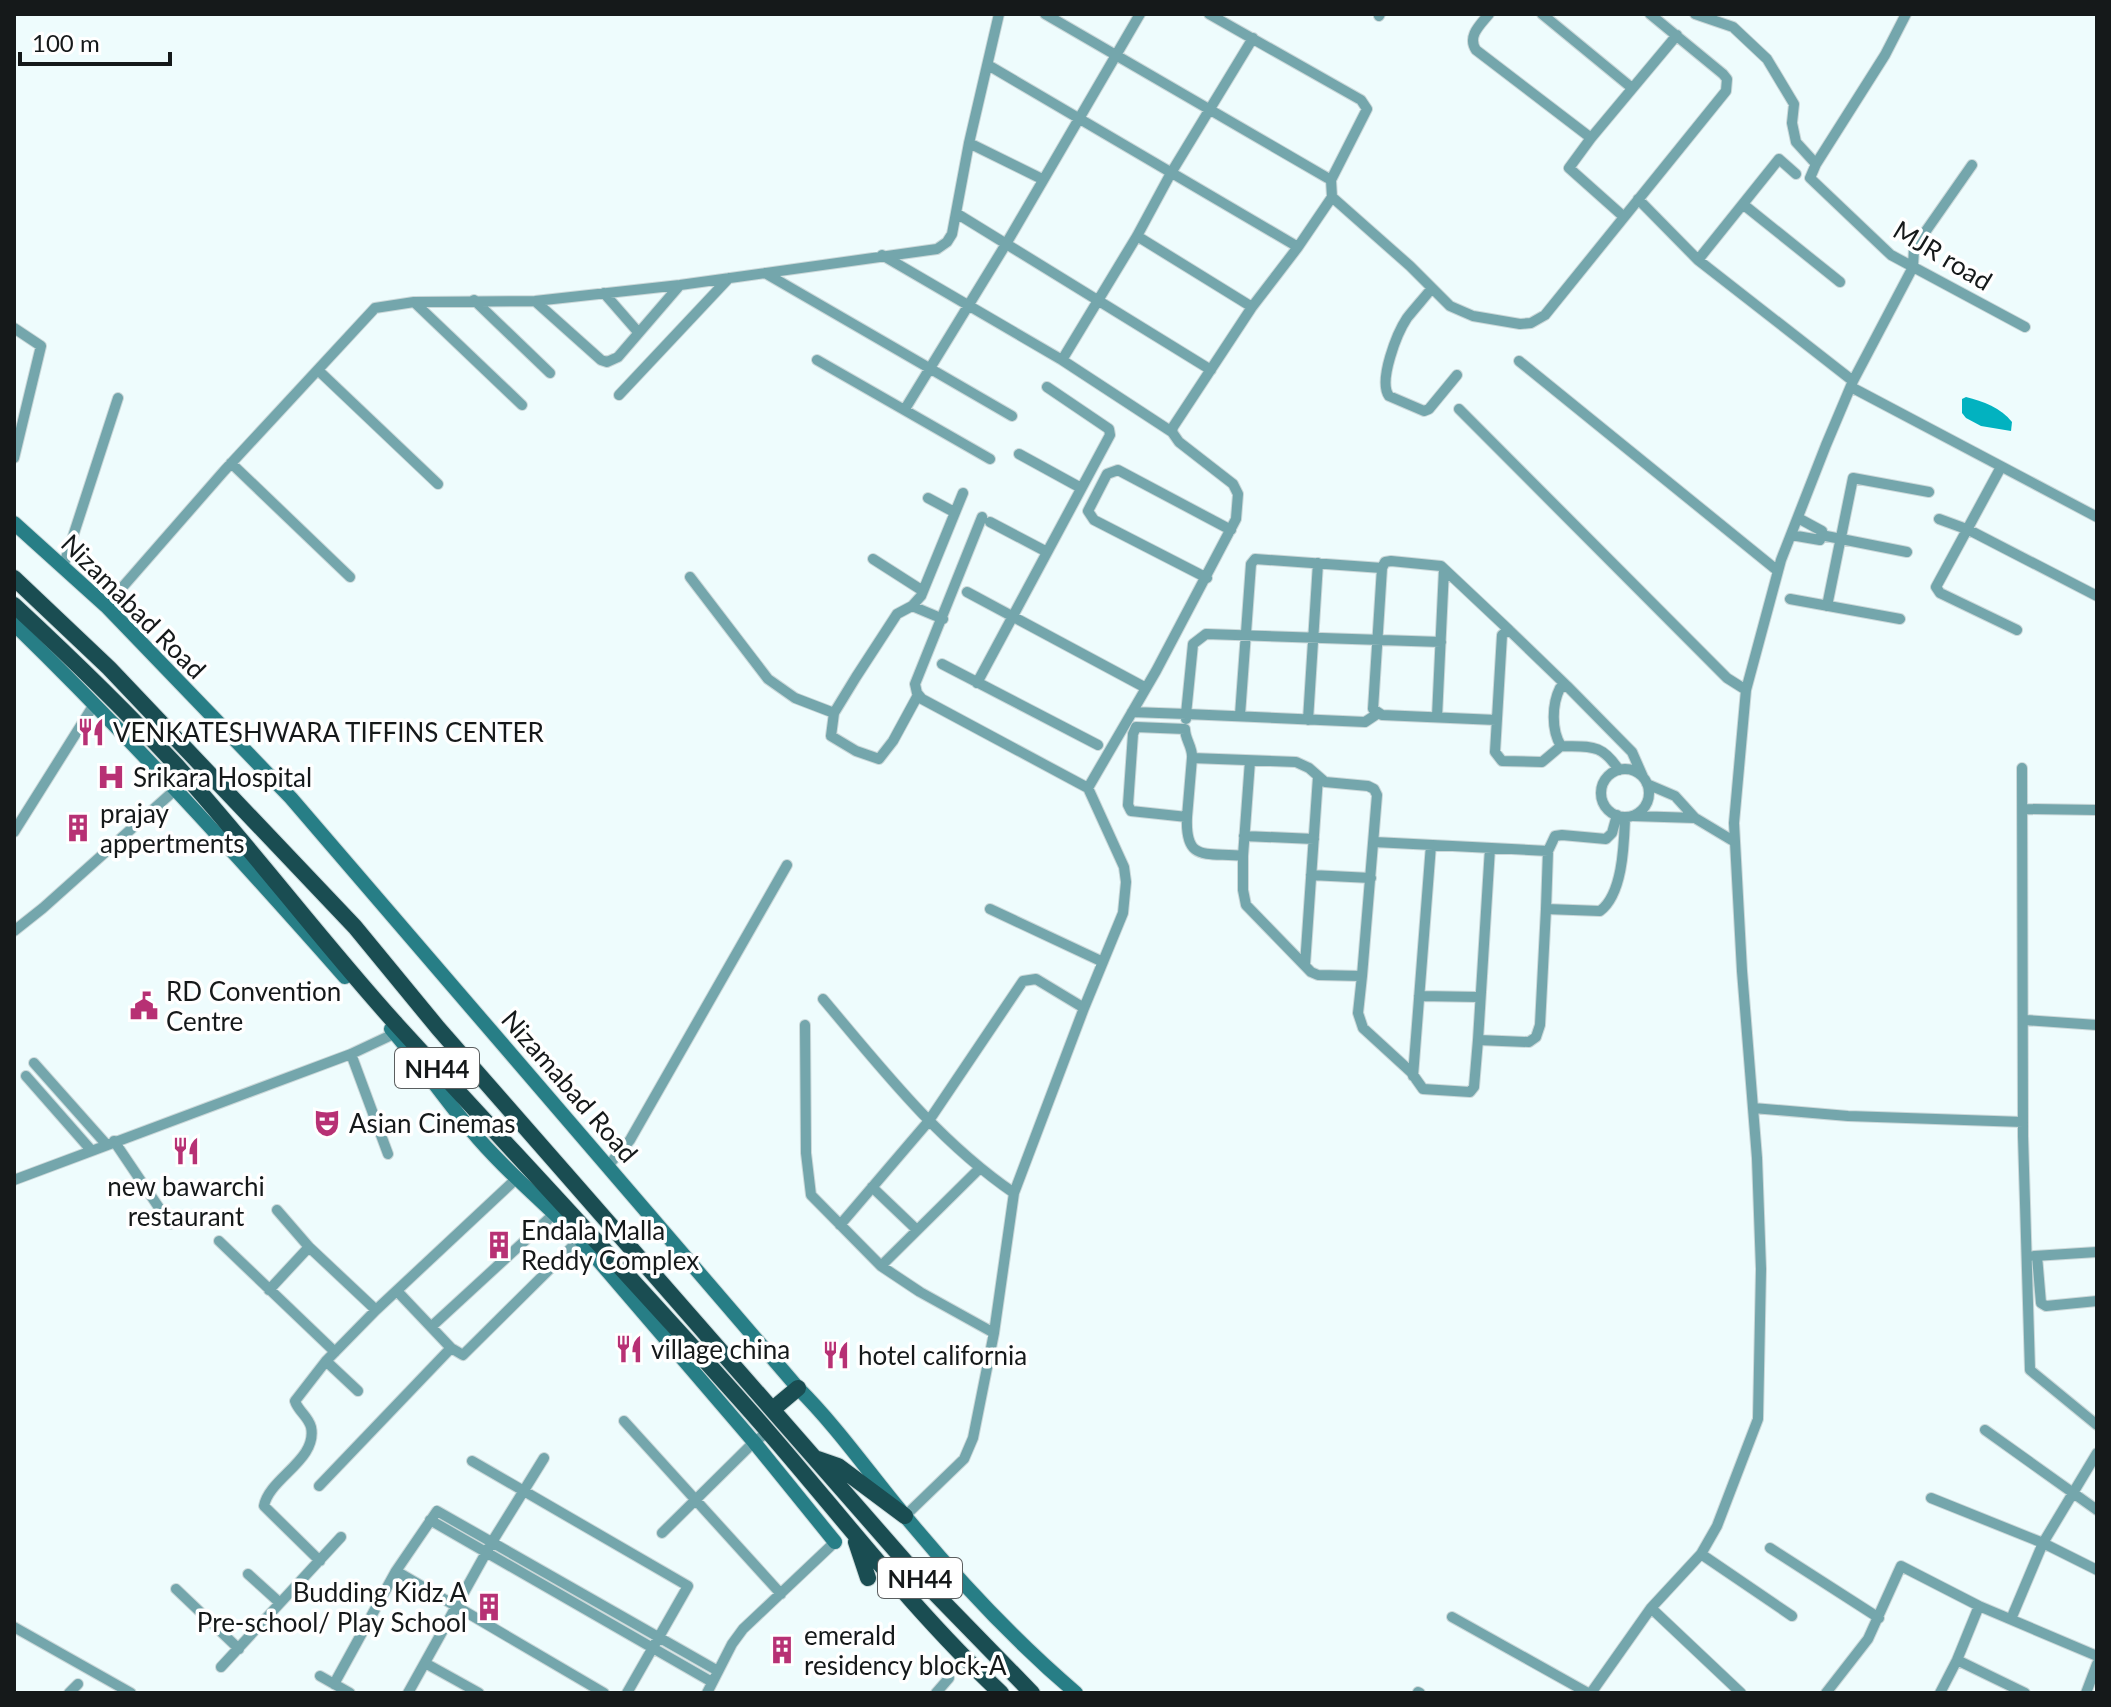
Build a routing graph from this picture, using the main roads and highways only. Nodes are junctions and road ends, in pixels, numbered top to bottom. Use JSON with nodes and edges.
{"nodes":[{"id":1,"x":14,"y":523,"type":"edge"},
{"id":2,"x":14,"y":578,"type":"edge"},
{"id":3,"x":14,"y":606,"type":"edge"},
{"id":4,"x":14,"y":624,"type":"edge"},
{"id":5,"x":66,"y":626,"type":"junction"},
{"id":6,"x":52,"y":641,"type":"junction"},
{"id":7,"x":398,"y":1031,"type":"junction"},
{"id":8,"x":798,"y":1388,"type":"junction"},
{"id":9,"x":773,"y":1409,"type":"junction"},
{"id":10,"x":761,"y":1437,"type":"junction"},
{"id":11,"x":813,"y":1457,"type":"junction"},
{"id":12,"x":905,"y":1516,"type":"junction"},
{"id":13,"x":855,"y":1537,"type":"junction"},
{"id":14,"x":835,"y":1542,"type":"road end"},
{"id":15,"x":868,"y":1578,"type":"dead end"},
{"id":16,"x":1001,"y":1693,"type":"edge"},
{"id":17,"x":1032,"y":1693,"type":"edge"},
{"id":18,"x":1076,"y":1693,"type":"edge"}],
"edges":[{"from":1,"to":8,"type":"main road","name":"Nizamabad Road"},
{"from":2,"to":5,"type":"highway","number":"NH44"},
{"from":3,"to":6,"type":"highway","number":"NH44"},
{"from":4,"to":7,"type":"main road"},
{"from":5,"to":6,"type":"highway"},
{"from":5,"to":9,"type":"highway","number":"NH44"},
{"from":6,"to":7,"type":"highway","number":"NH44"},
{"from":7,"to":10,"type":"highway","number":"NH44"},
{"from":7,"to":10,"type":"main road"},
{"from":8,"to":9,"type":"highway"},
{"from":8,"to":12,"type":"main road","name":"Nizamabad Road"},
{"from":9,"to":11,"type":"highway","number":"NH44"},
{"from":10,"to":13,"type":"highway","number":"NH44"},
{"from":10,"to":14,"type":"main road"},
{"from":11,"to":12,"type":"highway"},
{"from":11,"to":17,"type":"highway","number":"NH44"},
{"from":12,"to":18,"type":"main road","name":"Nizamabad Road"},
{"from":13,"to":15,"type":"highway"},
{"from":13,"to":16,"type":"highway","number":"NH44"}]}
